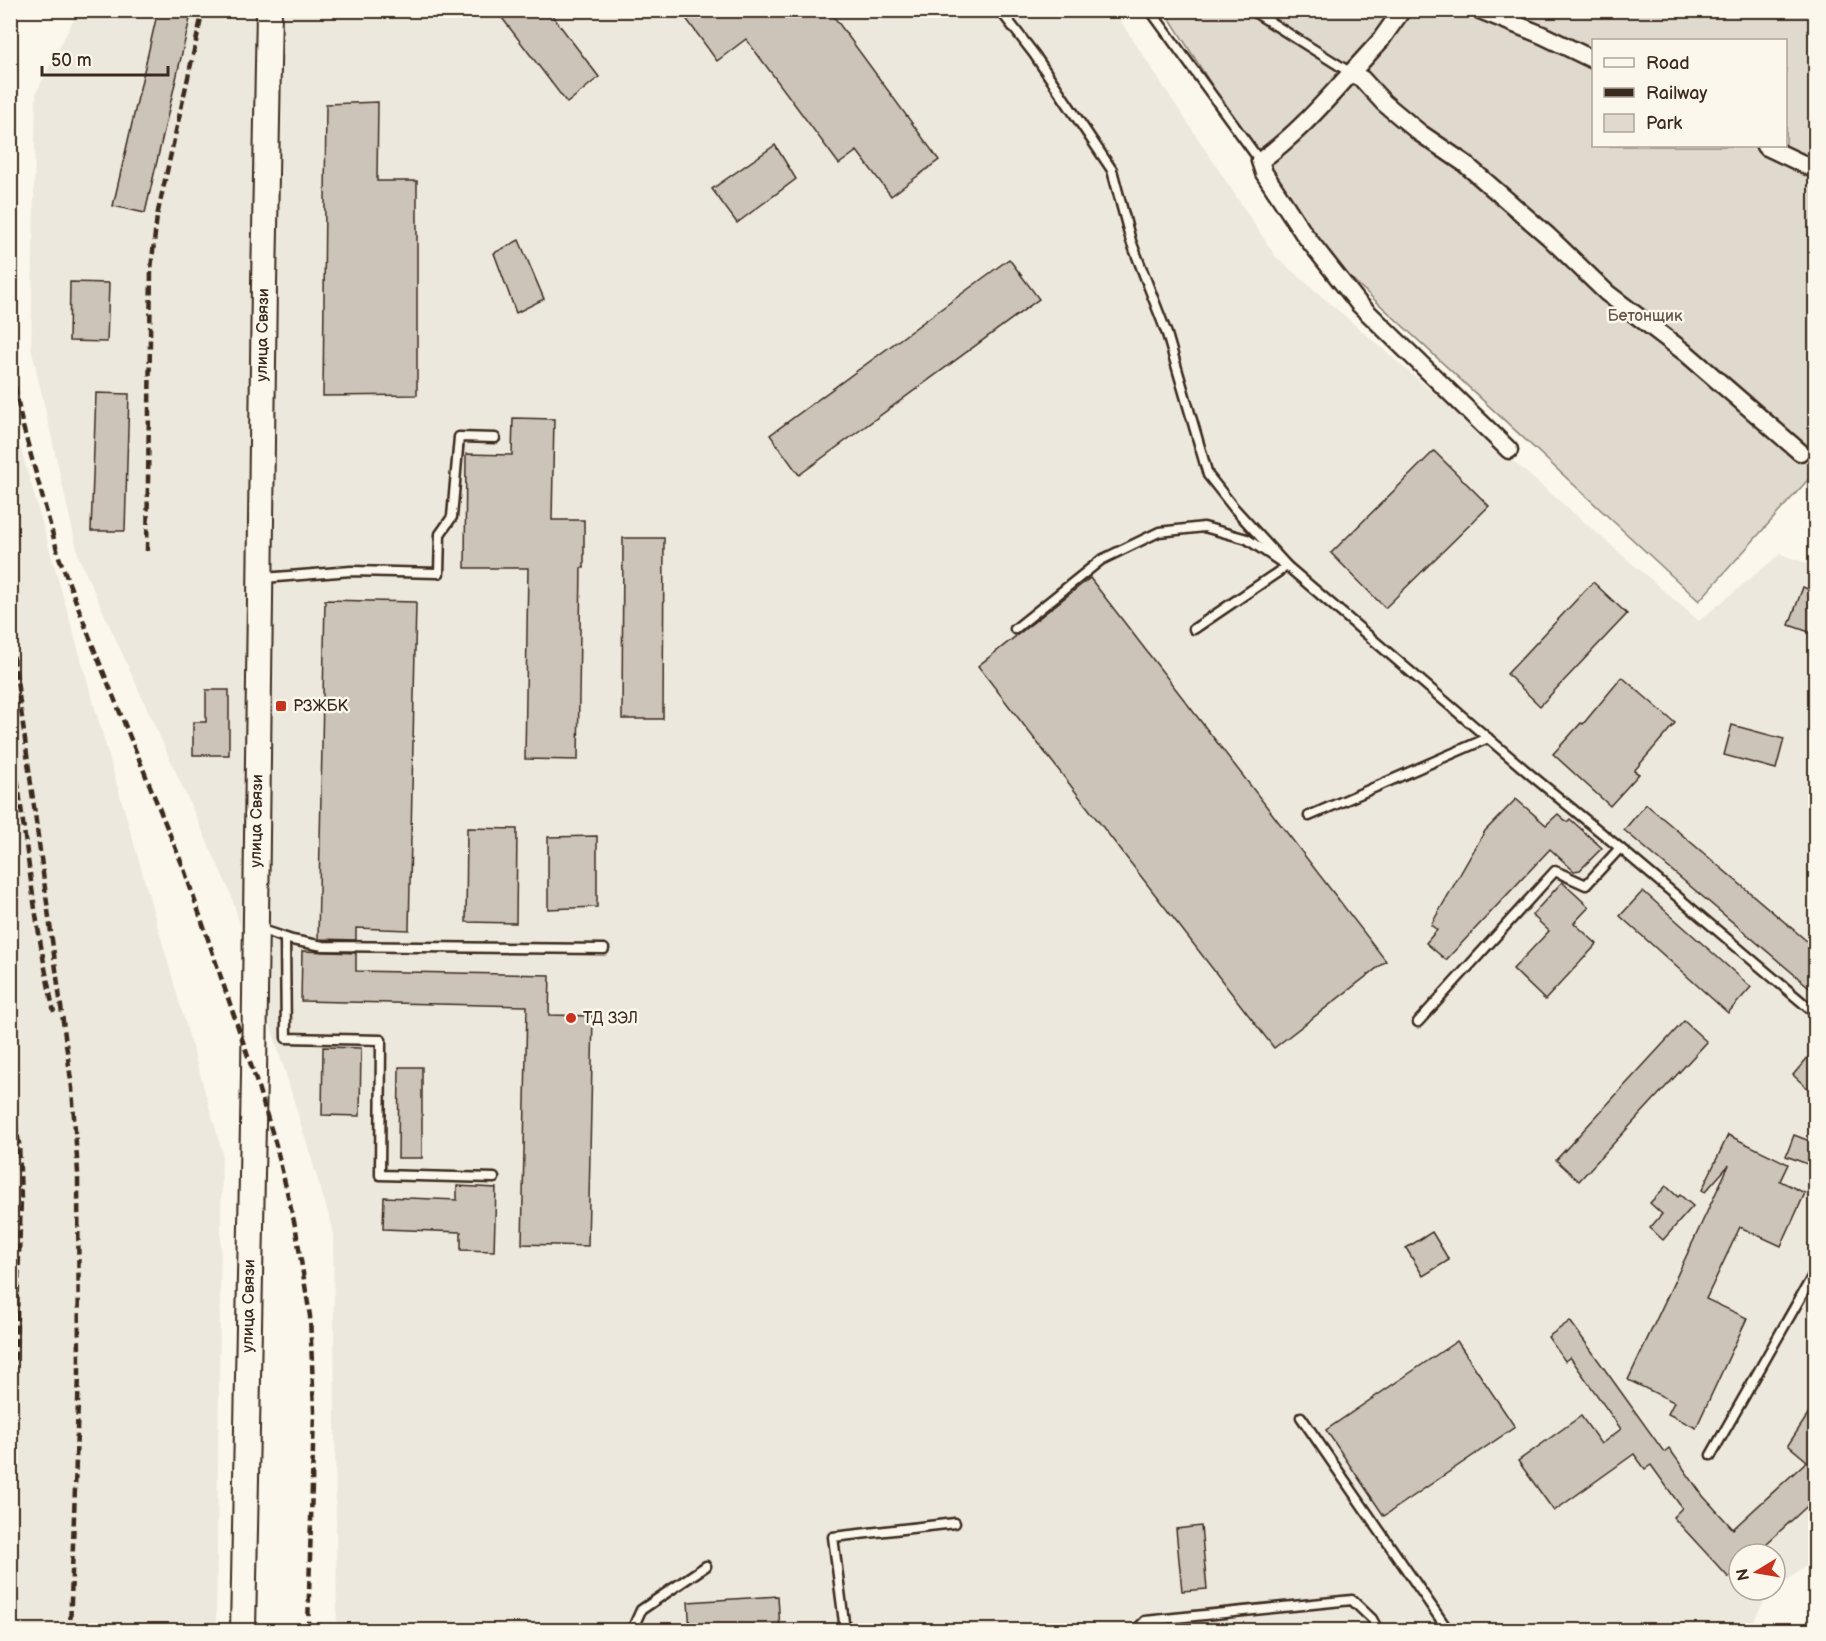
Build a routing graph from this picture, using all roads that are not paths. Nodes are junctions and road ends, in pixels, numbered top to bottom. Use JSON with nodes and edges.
{"nodes":[{"id":1,"x":269,"y":10,"type":"edge"},
{"id":2,"x":1000,"y":10,"type":"edge"},
{"id":3,"x":1150,"y":10,"type":"edge"},
{"id":4,"x":1251,"y":10,"type":"edge"},
{"id":5,"x":1402,"y":10,"type":"edge"},
{"id":6,"x":1480,"y":10,"type":"edge"},
{"id":7,"x":1592,"y":60,"type":"edge"},
{"id":8,"x":1351,"y":73,"type":"junction"},
{"id":9,"x":1767,"y":147,"type":"edge"},
{"id":10,"x":1260,"y":161,"type":"junction"},
{"id":11,"x":1815,"y":170,"type":"edge"},
{"id":12,"x":495,"y":438,"type":"dead end"},
{"id":13,"x":1509,"y":450,"type":"dead end"},
{"id":14,"x":1800,"y":452,"type":"dead end"},
{"id":15,"x":1287,"y":566,"type":"junction"},
{"id":16,"x":260,"y":578,"type":"junction"},
{"id":17,"x":1015,"y":629,"type":"dead end"},
{"id":18,"x":1194,"y":629,"type":"dead end"},
{"id":19,"x":1488,"y":738,"type":"junction"},
{"id":20,"x":1309,"y":816,"type":"dead end"},
{"id":21,"x":1620,"y":848,"type":"junction"},
{"id":22,"x":256,"y":928,"type":"junction"},
{"id":23,"x":285,"y":938,"type":"junction"},
{"id":24,"x":604,"y":949,"type":"dead end"},
{"id":25,"x":1815,"y":1014,"type":"edge"},
{"id":26,"x":1418,"y":1022,"type":"dead end"},
{"id":27,"x":494,"y":1178,"type":"dead end"},
{"id":28,"x":1815,"y":1270,"type":"edge"},
{"id":29,"x":1301,"y":1417,"type":"dead end"},
{"id":30,"x":1711,"y":1455,"type":"dead end"},
{"id":31,"x":955,"y":1523,"type":"dead end"},
{"id":32,"x":706,"y":1566,"type":"dead end"},
{"id":33,"x":243,"y":1630,"type":"edge"},
{"id":34,"x":632,"y":1630,"type":"edge"},
{"id":35,"x":845,"y":1630,"type":"edge"},
{"id":36,"x":1136,"y":1630,"type":"edge"},
{"id":37,"x":1378,"y":1630,"type":"edge"},
{"id":38,"x":1448,"y":1630,"type":"edge"}],
"edges":[{"from":1,"to":16,"type":"street","name":"улица Связи"},
{"from":2,"to":15,"type":"lane"},
{"from":3,"to":10,"type":"lane"},
{"from":4,"to":8,"type":"lane"},
{"from":5,"to":8,"type":"street"},
{"from":6,"to":7,"type":"street"},
{"from":8,"to":10,"type":"street"},
{"from":8,"to":14,"type":"street"},
{"from":9,"to":11,"type":"street"},
{"from":10,"to":13,"type":"street"},
{"from":12,"to":16,"type":"lane"},
{"from":15,"to":17,"type":"lane"},
{"from":15,"to":18,"type":"lane"},
{"from":15,"to":19,"type":"lane"},
{"from":16,"to":22,"type":"street","name":"улица Связи"},
{"from":19,"to":20,"type":"lane"},
{"from":19,"to":21,"type":"lane"},
{"from":21,"to":25,"type":"lane"},
{"from":21,"to":26,"type":"lane"},
{"from":22,"to":23,"type":"lane"},
{"from":22,"to":33,"type":"street","name":"улица Связи"},
{"from":23,"to":24,"type":"lane"},
{"from":23,"to":27,"type":"lane"},
{"from":28,"to":30,"type":"lane"},
{"from":29,"to":38,"type":"lane"},
{"from":31,"to":35,"type":"lane"},
{"from":32,"to":34,"type":"lane"},
{"from":36,"to":37,"type":"lane"}]}
